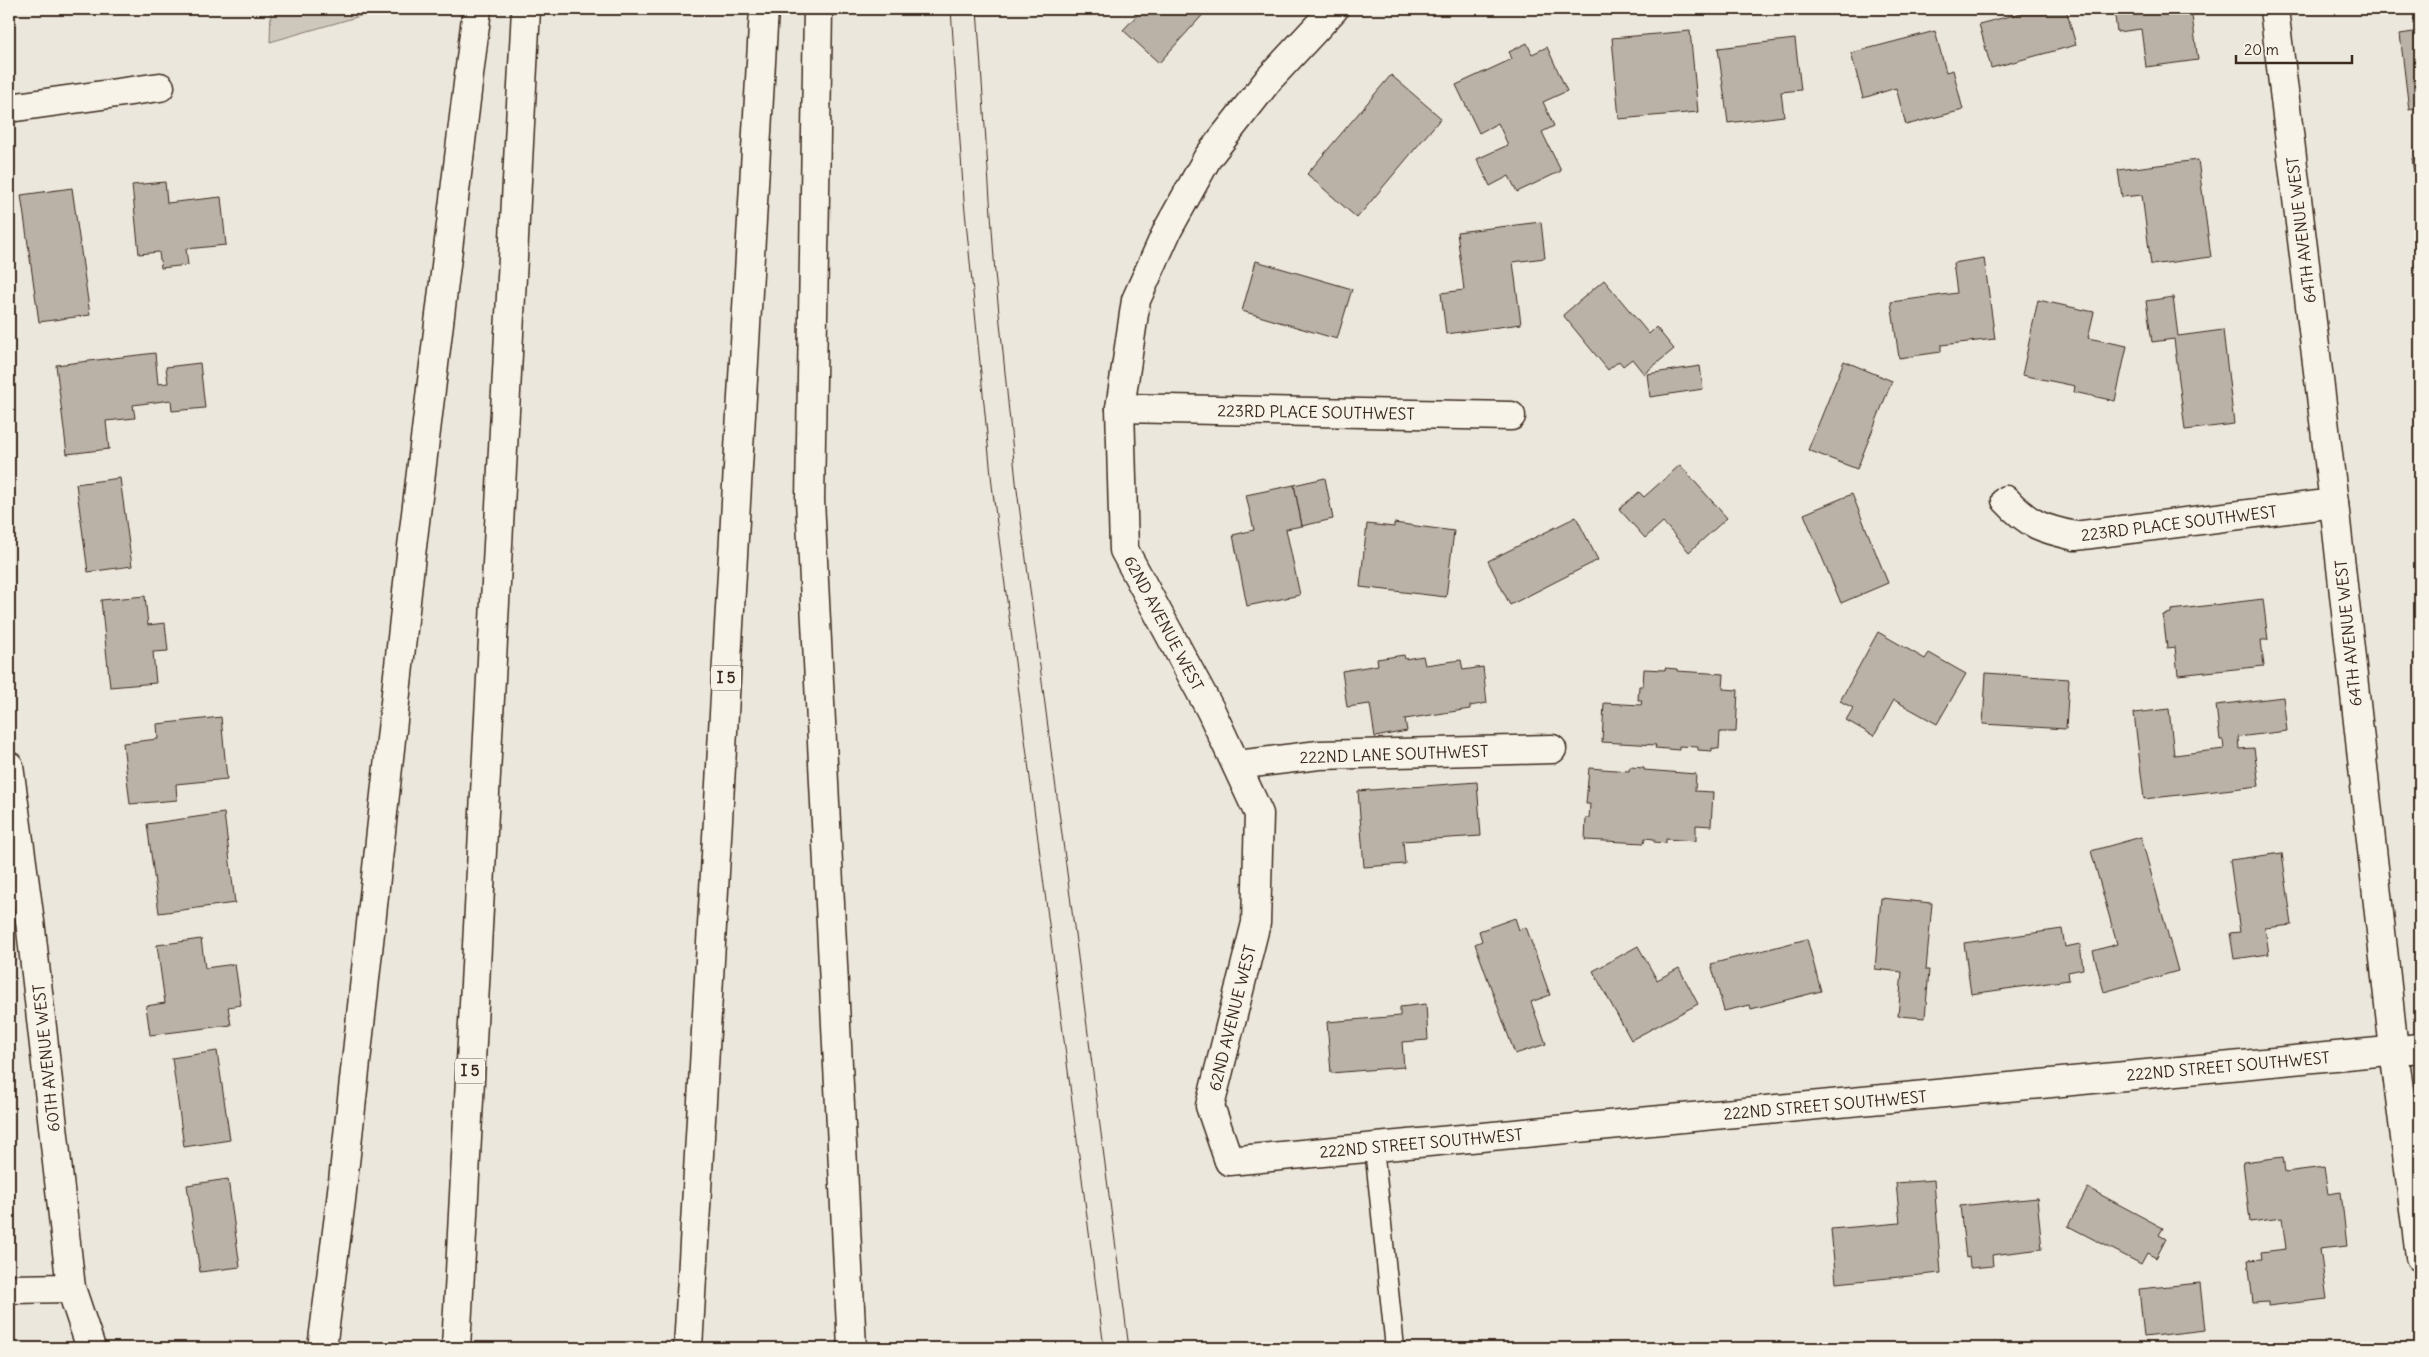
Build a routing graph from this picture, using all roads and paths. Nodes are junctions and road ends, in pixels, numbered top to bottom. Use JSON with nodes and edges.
{"nodes":[{"id":1,"x":477,"y":9,"type":"edge"},
{"id":2,"x":526,"y":9,"type":"edge"},
{"id":3,"x":764,"y":9,"type":"edge"},
{"id":4,"x":818,"y":9,"type":"edge"},
{"id":5,"x":1334,"y":9,"type":"edge"},
{"id":6,"x":2274,"y":9,"type":"edge"},
{"id":7,"x":160,"y":87,"type":"dead end"},
{"id":8,"x":9,"y":108,"type":"edge"},
{"id":9,"x":1120,"y":408,"type":"junction"},
{"id":10,"x":1511,"y":416,"type":"dead end"},
{"id":11,"x":2006,"y":500,"type":"dead end"},
{"id":12,"x":2334,"y":503,"type":"junction"},
{"id":13,"x":1552,"y":749,"type":"dead end"},
{"id":14,"x":9,"y":766,"type":"edge"},
{"id":15,"x":1237,"y":766,"type":"junction"},
{"id":16,"x":2407,"y":1049,"type":"edge"},
{"id":17,"x":1374,"y":1148,"type":"junction"},
{"id":18,"x":1229,"y":1162,"type":"joint"},
{"id":19,"x":2420,"y":1257,"type":"edge"},
{"id":20,"x":72,"y":1288,"type":"junction"},
{"id":21,"x":9,"y":1289,"type":"edge"},
{"id":22,"x":91,"y":1348,"type":"edge"},
{"id":23,"x":322,"y":1348,"type":"edge"},
{"id":24,"x":456,"y":1348,"type":"edge"},
{"id":25,"x":688,"y":1348,"type":"edge"},
{"id":26,"x":852,"y":1348,"type":"edge"},
{"id":27,"x":1395,"y":1348,"type":"edge"}],
"edges":[{"from":1,"to":23,"type":"main road"},
{"from":2,"to":24,"type":"main road","number":"I 5"},
{"from":3,"to":25,"type":"main road","number":"I 5"},
{"from":4,"to":26,"type":"main road"},
{"from":5,"to":9,"type":"main road","name":"62ND AVENUE WEST"},
{"from":6,"to":12,"type":"main road","name":"64TH AVENUE WEST"},
{"from":7,"to":8,"type":"main road"},
{"from":9,"to":10,"type":"main road","name":"223RD PLACE SOUTHWEST"},
{"from":9,"to":15,"type":"main road","name":"62ND AVENUE WEST"},
{"from":11,"to":12,"type":"main road","name":"223RD PLACE SOUTHWEST"},
{"from":12,"to":16,"type":"main road","name":"64TH AVENUE WEST"},
{"from":13,"to":15,"type":"main road","name":"222ND LANE SOUTHWEST"},
{"from":14,"to":20,"type":"main road","name":"60TH AVENUE WEST"},
{"from":15,"to":18,"type":"main road","name":"62ND AVENUE WEST"},
{"from":16,"to":17,"type":"main road","name":"222ND STREET SOUTHWEST"},
{"from":16,"to":19,"type":"main road","name":"64TH AVENUE WEST"},
{"from":17,"to":18,"type":"main road","name":"222ND STREET SOUTHWEST"},
{"from":17,"to":27,"type":"lane"},
{"from":20,"to":21,"type":"main road"},
{"from":20,"to":22,"type":"main road","name":"60TH AVENUE WEST"}]}
